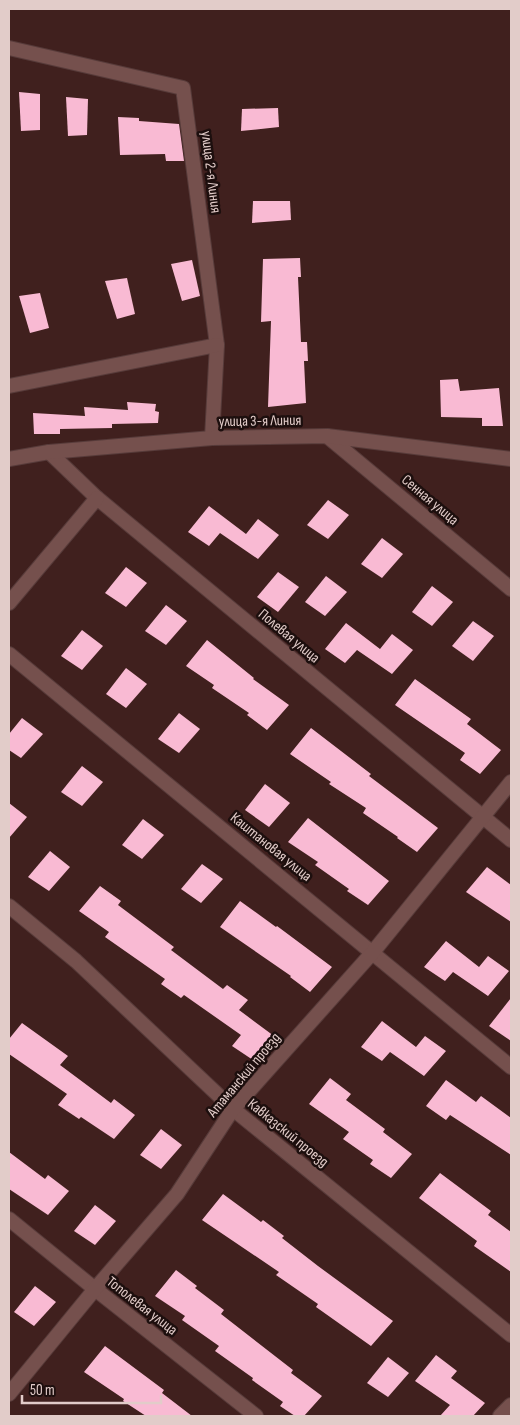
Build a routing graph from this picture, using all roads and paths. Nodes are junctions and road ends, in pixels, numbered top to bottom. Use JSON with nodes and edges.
{"nodes":[{"id":1,"x":9,"y":48,"type":"edge"},
{"id":2,"x":217,"y":345,"type":"junction"},
{"id":3,"x":9,"y":386,"type":"edge"},
{"id":4,"x":327,"y":436,"type":"junction"},
{"id":5,"x":212,"y":438,"type":"junction"},
{"id":6,"x":49,"y":452,"type":"junction"},
{"id":7,"x":9,"y":459,"type":"edge"},
{"id":8,"x":511,"y":459,"type":"edge"},
{"id":9,"x":97,"y":498,"type":"junction"},
{"id":10,"x":511,"y":589,"type":"edge"},
{"id":11,"x":9,"y":603,"type":"edge"},
{"id":12,"x":9,"y":654,"type":"edge"},
{"id":13,"x":511,"y":782,"type":"edge"},
{"id":14,"x":482,"y":817,"type":"junction"},
{"id":15,"x":511,"y":840,"type":"edge"},
{"id":16,"x":9,"y":906,"type":"edge"},
{"id":17,"x":373,"y":952,"type":"junction"},
{"id":18,"x":511,"y":1067,"type":"edge"},
{"id":19,"x":233,"y":1109,"type":"junction"},
{"id":20,"x":9,"y":1219,"type":"edge"},
{"id":21,"x":95,"y":1289,"type":"junction"},
{"id":22,"x":511,"y":1335,"type":"edge"},
{"id":23,"x":9,"y":1394,"type":"edge"},
{"id":24,"x":511,"y":1405,"type":"edge"},
{"id":25,"x":256,"y":1416,"type":"edge"},
{"id":26,"x":500,"y":1416,"type":"edge"}],
"edges":[{"from":1,"to":2,"type":"street","name":"улица 2-я Линия"},
{"from":2,"to":3,"type":"street"},
{"from":2,"to":5,"type":"street","name":"улица 2-я Линия"},
{"from":4,"to":5,"type":"street","name":"улица 3-я Линия"},
{"from":4,"to":8,"type":"street","name":"улица 3-я Линия"},
{"from":4,"to":10,"type":"street","name":"Сенная улица"},
{"from":5,"to":6,"type":"street","name":"улица 3-я Линия"},
{"from":6,"to":7,"type":"street","name":"улица 3-я Линия"},
{"from":6,"to":9,"type":"street","name":"Полевая улица"},
{"from":9,"to":11,"type":"street"},
{"from":9,"to":14,"type":"street","name":"Полевая улица"},
{"from":12,"to":17,"type":"street","name":"Каштановая улица"},
{"from":13,"to":14,"type":"street","name":"Атаманский проезд"},
{"from":14,"to":15,"type":"street","name":"Полевая улица"},
{"from":14,"to":17,"type":"street","name":"Атаманский проезд"},
{"from":16,"to":19,"type":"street","name":"Кавказский проезд"},
{"from":17,"to":18,"type":"street","name":"Каштановая улица"},
{"from":17,"to":19,"type":"street","name":"Атаманский проезд"},
{"from":19,"to":21,"type":"street","name":"Атаманский проезд"},
{"from":19,"to":22,"type":"street","name":"Кавказский проезд"},
{"from":20,"to":21,"type":"street","name":"Тополевая улица"},
{"from":21,"to":23,"type":"street","name":"Атаманский проезд"},
{"from":21,"to":25,"type":"street","name":"Тополевая улица"},
{"from":24,"to":26,"type":"street"}]}
